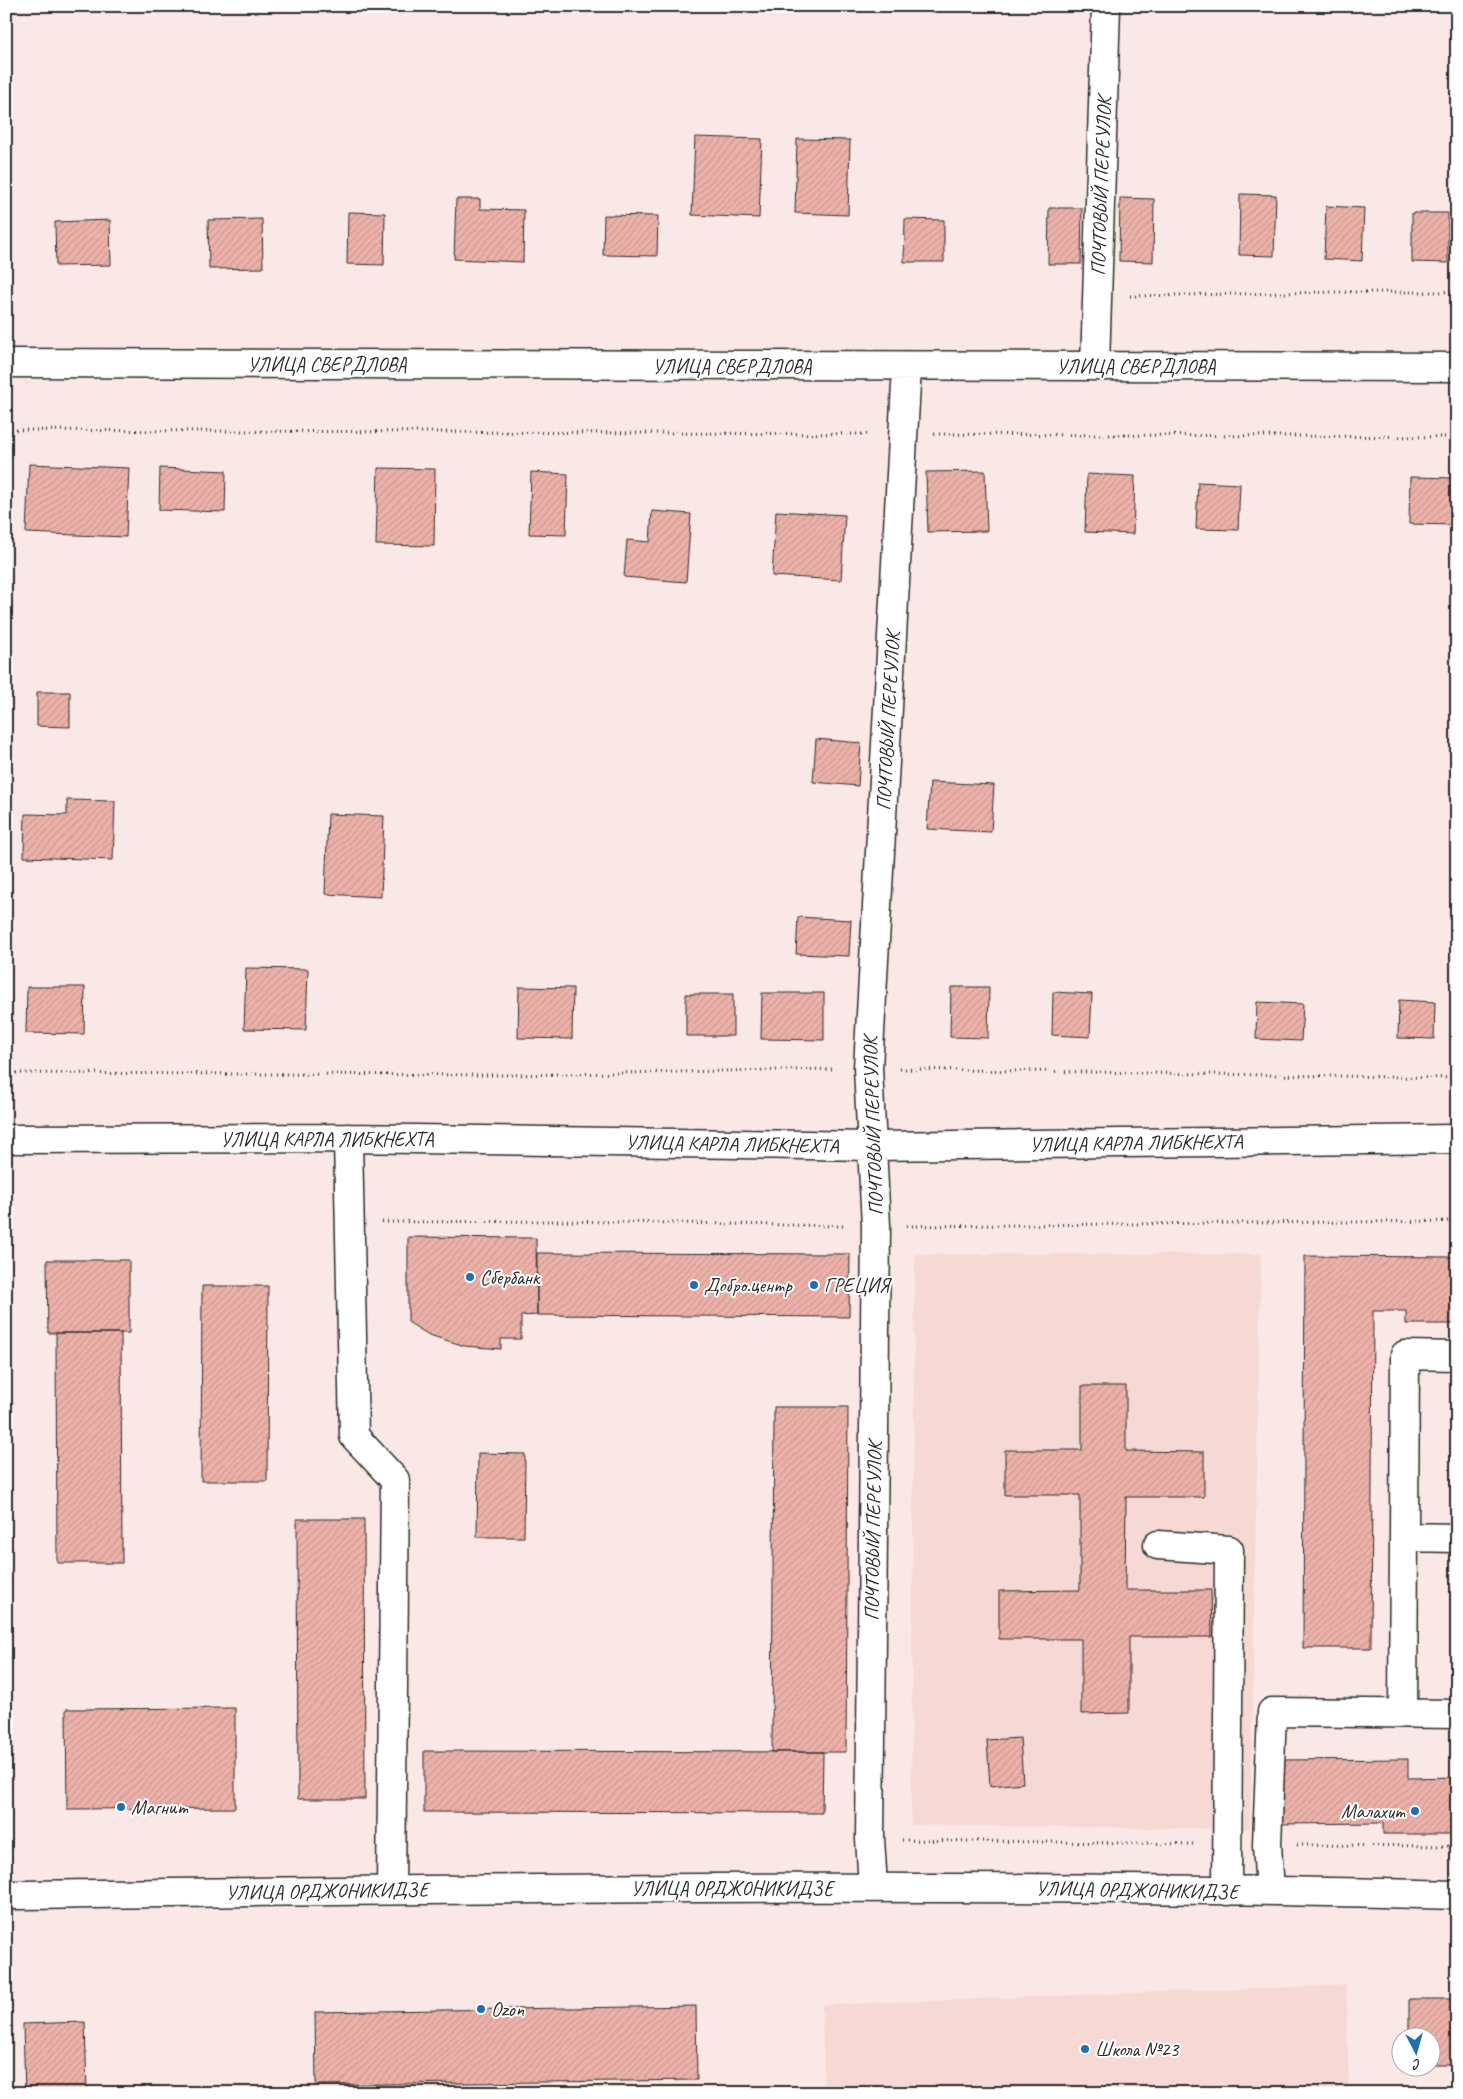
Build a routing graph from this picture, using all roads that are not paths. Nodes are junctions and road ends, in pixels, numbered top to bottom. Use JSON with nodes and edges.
{"nodes":[{"id":1,"x":1106,"y":6,"type":"edge"},
{"id":2,"x":6,"y":364,"type":"edge"},
{"id":3,"x":907,"y":366,"type":"junction"},
{"id":4,"x":1095,"y":366,"type":"junction"},
{"id":5,"x":1457,"y":367,"type":"edge"},
{"id":6,"x":348,"y":1138,"type":"junction"},
{"id":7,"x":6,"y":1139,"type":"edge"},
{"id":8,"x":1457,"y":1139,"type":"edge"},
{"id":9,"x":872,"y":1146,"type":"junction"},
{"id":10,"x":1457,"y":1356,"type":"edge"},
{"id":11,"x":1404,"y":1537,"type":"junction"},
{"id":12,"x":1457,"y":1538,"type":"edge"},
{"id":13,"x":1158,"y":1545,"type":"dead end"},
{"id":14,"x":1404,"y":1712,"type":"junction"},
{"id":15,"x":1457,"y":1714,"type":"edge"},
{"id":16,"x":873,"y":1886,"type":"junction"},
{"id":17,"x":391,"y":1890,"type":"junction"},
{"id":18,"x":1270,"y":1890,"type":"junction"},
{"id":19,"x":1227,"y":1891,"type":"junction"},
{"id":20,"x":1457,"y":1895,"type":"edge"},
{"id":21,"x":6,"y":1896,"type":"edge"}],
"edges":[{"from":1,"to":4,"type":"street","name":"ПОЧТОВЫЙ ПЕРЕУЛОК"},
{"from":2,"to":3,"type":"street","name":"УЛИЦА СВЕРДЛОВА"},
{"from":3,"to":4,"type":"street","name":"УЛИЦА СВЕРДЛОВА"},
{"from":3,"to":9,"type":"street","name":"ПОЧТОВЫЙ ПЕРЕУЛОК"},
{"from":4,"to":5,"type":"street","name":"УЛИЦА СВЕРДЛОВА"},
{"from":6,"to":7,"type":"street","name":"УЛИЦА КАРЛА ЛИБКНЕХТА"},
{"from":6,"to":9,"type":"street","name":"УЛИЦА КАРЛА ЛИБКНЕХТА"},
{"from":6,"to":17,"type":"street"},
{"from":8,"to":9,"type":"street","name":"УЛИЦА КАРЛА ЛИБКНЕХТА"},
{"from":9,"to":16,"type":"street","name":"ПОЧТОВЫЙ ПЕРЕУЛОК"},
{"from":10,"to":11,"type":"street"},
{"from":11,"to":12,"type":"street"},
{"from":11,"to":14,"type":"street"},
{"from":13,"to":19,"type":"street"},
{"from":14,"to":15,"type":"street"},
{"from":14,"to":18,"type":"street"},
{"from":16,"to":17,"type":"street","name":"УЛИЦА ОРДЖОНИКИДЗЕ"},
{"from":16,"to":19,"type":"street","name":"УЛИЦА ОРДЖОНИКИДЗЕ"},
{"from":17,"to":21,"type":"street","name":"УЛИЦА ОРДЖОНИКИДЗЕ"},
{"from":18,"to":19,"type":"street","name":"УЛИЦА ОРДЖОНИКИДЗЕ"},
{"from":18,"to":20,"type":"street","name":"УЛИЦА ОРДЖОНИКИДЗЕ"}]}
